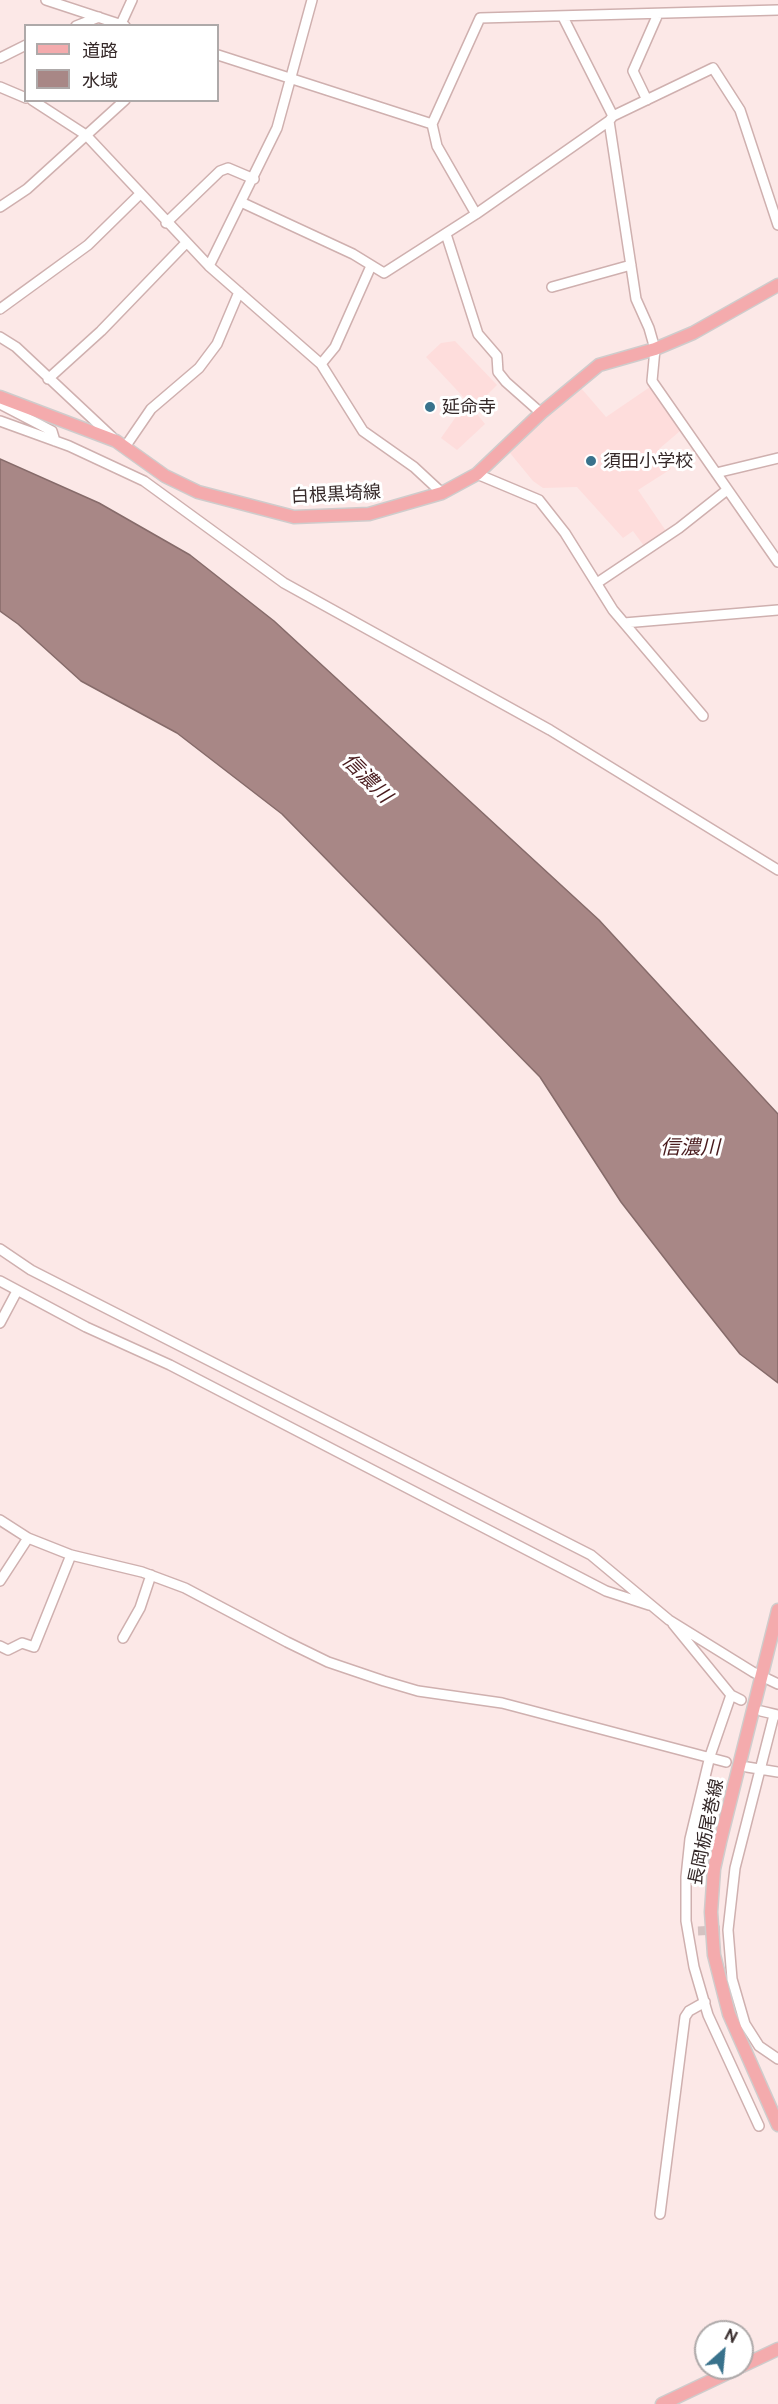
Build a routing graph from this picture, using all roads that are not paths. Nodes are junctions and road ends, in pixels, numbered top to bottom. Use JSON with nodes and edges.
{"nodes":[{"id":1,"x":46,"y":0,"type":"edge"},
{"id":2,"x":132,"y":0,"type":"edge"},
{"id":3,"x":312,"y":0,"type":"edge"},
{"id":4,"x":778,"y":10,"type":"edge"},
{"id":5,"x":658,"y":14,"type":"junction"},
{"id":6,"x":99,"y":17,"type":"junction"},
{"id":7,"x":563,"y":17,"type":"junction"},
{"id":8,"x":81,"y":24,"type":"edge"},
{"id":9,"x":120,"y":24,"type":"edge"},
{"id":10,"x":123,"y":24,"type":"edge"},
{"id":11,"x":24,"y":46,"type":"edge"},
{"id":12,"x":219,"y":55,"type":"edge"},
{"id":13,"x":0,"y":58,"type":"edge"},
{"id":14,"x":293,"y":78,"type":"junction"},
{"id":15,"x":0,"y":87,"type":"edge"},
{"id":16,"x":24,"y":97,"type":"edge"},
{"id":17,"x":647,"y":100,"type":"junction"},
{"id":18,"x":35,"y":102,"type":"edge"},
{"id":19,"x":122,"y":102,"type":"edge"},
{"id":20,"x":611,"y":119,"type":"junction"},
{"id":21,"x":432,"y":124,"type":"junction"},
{"id":22,"x":86,"y":135,"type":"junction"},
{"id":23,"x":254,"y":179,"type":"junction"},
{"id":24,"x":139,"y":195,"type":"junction"},
{"id":25,"x":243,"y":202,"type":"junction"},
{"id":26,"x":0,"y":207,"type":"edge"},
{"id":27,"x":476,"y":214,"type":"junction"},
{"id":28,"x":166,"y":223,"type":"junction"},
{"id":29,"x":778,"y":225,"type":"edge"},
{"id":30,"x":446,"y":234,"type":"junction"},
{"id":31,"x":186,"y":243,"type":"junction"},
{"id":32,"x":631,"y":265,"type":"junction"},
{"id":33,"x":209,"y":266,"type":"junction"},
{"id":34,"x":371,"y":266,"type":"junction"},
{"id":35,"x":778,"y":285,"type":"edge"},
{"id":36,"x":552,"y":287,"type":"dead end"},
{"id":37,"x":239,"y":292,"type":"junction"},
{"id":38,"x":0,"y":309,"type":"edge"},
{"id":39,"x":0,"y":337,"type":"edge"},
{"id":40,"x":655,"y":349,"type":"junction"},
{"id":41,"x":321,"y":364,"type":"junction"},
{"id":42,"x":48,"y":379,"type":"junction"},
{"id":43,"x":0,"y":397,"type":"edge"},
{"id":44,"x":0,"y":404,"type":"edge"},
{"id":45,"x":541,"y":413,"type":"junction"},
{"id":46,"x":0,"y":421,"type":"edge"},
{"id":47,"x":55,"y":441,"type":"junction"},
{"id":48,"x":120,"y":444,"type":"junction"},
{"id":49,"x":778,"y":458,"type":"edge"},
{"id":50,"x":716,"y":473,"type":"junction"},
{"id":51,"x":477,"y":474,"type":"junction"},
{"id":52,"x":728,"y":490,"type":"junction"},
{"id":53,"x":442,"y":493,"type":"junction"},
{"id":54,"x":778,"y":562,"type":"edge"},
{"id":55,"x":597,"y":583,"type":"junction"},
{"id":56,"x":778,"y":610,"type":"edge"},
{"id":57,"x":624,"y":623,"type":"junction"},
{"id":58,"x":703,"y":716,"type":"dead end"},
{"id":59,"x":778,"y":870,"type":"edge"},
{"id":60,"x":0,"y":1249,"type":"edge"},
{"id":61,"x":0,"y":1281,"type":"edge"},
{"id":62,"x":17,"y":1291,"type":"junction"},
{"id":63,"x":0,"y":1323,"type":"edge"},
{"id":64,"x":0,"y":1520,"type":"edge"},
{"id":65,"x":28,"y":1538,"type":"junction"},
{"id":66,"x":70,"y":1555,"type":"junction"},
{"id":67,"x":151,"y":1575,"type":"junction"},
{"id":68,"x":0,"y":1581,"type":"edge"},
{"id":69,"x":654,"y":1606,"type":"junction"},
{"id":70,"x":778,"y":1610,"type":"edge"},
{"id":71,"x":669,"y":1620,"type":"junction"},
{"id":72,"x":123,"y":1638,"type":"dead end"},
{"id":73,"x":0,"y":1646,"type":"edge"},
{"id":74,"x":761,"y":1676,"type":"junction"},
{"id":75,"x":778,"y":1684,"type":"edge"},
{"id":76,"x":731,"y":1695,"type":"junction"},
{"id":77,"x":741,"y":1700,"type":"dead end"},
{"id":78,"x":761,"y":1711,"type":"dead end"},
{"id":79,"x":776,"y":1715,"type":"edge"},
{"id":80,"x":710,"y":1756,"type":"junction"},
{"id":81,"x":726,"y":1762,"type":"dead end"},
{"id":82,"x":747,"y":1767,"type":"dead end"},
{"id":83,"x":761,"y":1769,"type":"junction"},
{"id":84,"x":778,"y":1772,"type":"edge"},
{"id":85,"x":705,"y":2002,"type":"junction"},
{"id":86,"x":759,"y":2046,"type":"junction"},
{"id":87,"x":745,"y":2052,"type":"junction"},
{"id":88,"x":778,"y":2059,"type":"edge"},
{"id":89,"x":729,"y":2060,"type":"junction"},
{"id":90,"x":778,"y":2125,"type":"edge"},
{"id":91,"x":759,"y":2126,"type":"dead end"},
{"id":92,"x":660,"y":2214,"type":"dead end"},
{"id":93,"x":778,"y":2349,"type":"edge"},
{"id":94,"x":754,"y":2360,"type":"edge"},
{"id":95,"x":713,"y":2380,"type":"edge"},
{"id":96,"x":662,"y":2404,"type":"edge"}],
"edges":[{"from":1,"to":6,"type":"street"},
{"from":2,"to":10,"type":"street"},
{"from":3,"to":14,"type":"street"},
{"from":4,"to":5,"type":"street"},
{"from":5,"to":7,"type":"street"},
{"from":5,"to":17,"type":"street"},
{"from":6,"to":8,"type":"street"},
{"from":6,"to":9,"type":"street"},
{"from":7,"to":20,"type":"street"},
{"from":7,"to":21,"type":"street"},
{"from":11,"to":13,"type":"street"},
{"from":12,"to":14,"type":"street"},
{"from":14,"to":21,"type":"street"},
{"from":14,"to":23,"type":"street"},
{"from":15,"to":16,"type":"street"},
{"from":17,"to":20,"type":"street"},
{"from":17,"to":29,"type":"street"},
{"from":18,"to":22,"type":"street"},
{"from":19,"to":22,"type":"street"},
{"from":20,"to":27,"type":"street"},
{"from":20,"to":32,"type":"street"},
{"from":21,"to":27,"type":"street"},
{"from":22,"to":24,"type":"street"},
{"from":22,"to":26,"type":"street"},
{"from":23,"to":25,"type":"street"},
{"from":23,"to":28,"type":"street"},
{"from":24,"to":28,"type":"street"},
{"from":24,"to":38,"type":"street"},
{"from":25,"to":33,"type":"street"},
{"from":25,"to":34,"type":"street"},
{"from":27,"to":30,"type":"street"},
{"from":28,"to":31,"type":"street"},
{"from":30,"to":34,"type":"street"},
{"from":30,"to":45,"type":"street"},
{"from":31,"to":33,"type":"street"},
{"from":31,"to":42,"type":"street"},
{"from":32,"to":36,"type":"street"},
{"from":32,"to":40,"type":"street"},
{"from":33,"to":37,"type":"street"},
{"from":34,"to":41,"type":"street"},
{"from":35,"to":40,"type":"main road","name":"白根黒埼線"},
{"from":37,"to":41,"type":"street"},
{"from":37,"to":48,"type":"street"},
{"from":39,"to":42,"type":"street"},
{"from":40,"to":45,"type":"main road","name":"白根黒埼線"},
{"from":40,"to":50,"type":"street"},
{"from":41,"to":53,"type":"street"},
{"from":42,"to":48,"type":"street"},
{"from":43,"to":48,"type":"main road","name":"白根黒埼線"},
{"from":44,"to":47,"type":"street"},
{"from":45,"to":51,"type":"main road","name":"白根黒埼線"},
{"from":46,"to":47,"type":"street"},
{"from":47,"to":59,"type":"street"},
{"from":48,"to":53,"type":"main road","name":"白根黒埼線"},
{"from":49,"to":50,"type":"street"},
{"from":50,"to":52,"type":"street"},
{"from":51,"to":53,"type":"main road","name":"白根黒埼線"},
{"from":51,"to":55,"type":"street"},
{"from":52,"to":54,"type":"street"},
{"from":52,"to":55,"type":"street"},
{"from":55,"to":57,"type":"street"},
{"from":56,"to":57,"type":"street"},
{"from":57,"to":58,"type":"street"},
{"from":60,"to":69,"type":"street"},
{"from":61,"to":62,"type":"street"},
{"from":62,"to":63,"type":"street"},
{"from":62,"to":69,"type":"street"},
{"from":64,"to":65,"type":"street"},
{"from":65,"to":66,"type":"street"},
{"from":65,"to":68,"type":"street"},
{"from":66,"to":67,"type":"street"},
{"from":66,"to":73,"type":"street"},
{"from":67,"to":72,"type":"street"},
{"from":67,"to":80,"type":"street"},
{"from":69,"to":71,"type":"street"},
{"from":70,"to":74,"type":"main road","name":"長岡栃尾巻線"},
{"from":71,"to":74,"type":"street"},
{"from":71,"to":76,"type":"street"},
{"from":74,"to":75,"type":"street"},
{"from":74,"to":87,"type":"main road","name":"長岡栃尾巻線"},
{"from":76,"to":77,"type":"street"},
{"from":76,"to":80,"type":"street"},
{"from":78,"to":79,"type":"street"},
{"from":79,"to":83,"type":"street"},
{"from":80,"to":81,"type":"street"},
{"from":80,"to":85,"type":"street"},
{"from":82,"to":83,"type":"street"},
{"from":83,"to":84,"type":"street"},
{"from":83,"to":86,"type":"street"},
{"from":85,"to":89,"type":"street"},
{"from":85,"to":92,"type":"street"},
{"from":86,"to":87,"type":"street"},
{"from":86,"to":88,"type":"street"},
{"from":87,"to":89,"type":"street"},
{"from":87,"to":90,"type":"main road","name":"長岡栃尾巻線"},
{"from":89,"to":91,"type":"street"},
{"from":93,"to":94,"type":"main road"},
{"from":95,"to":96,"type":"main road"}]}
